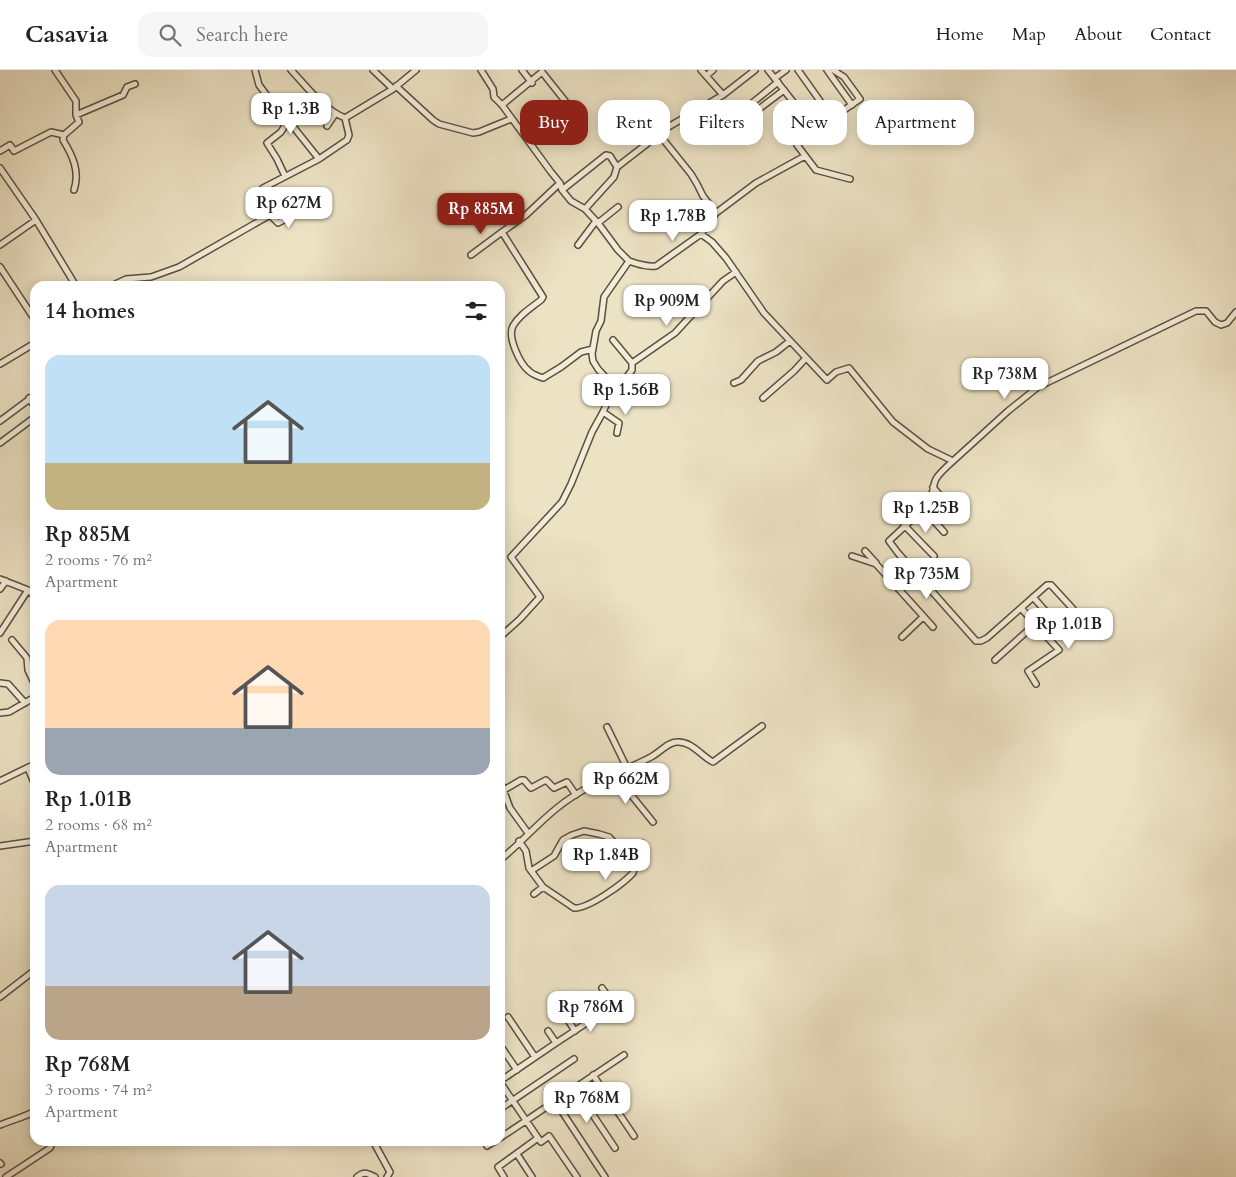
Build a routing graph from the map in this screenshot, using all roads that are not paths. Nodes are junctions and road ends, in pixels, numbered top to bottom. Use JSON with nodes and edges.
{"nodes":[{"id":1,"x":55,"y":70,"type":"edge"},
{"id":2,"x":255,"y":70,"type":"edge"},
{"id":3,"x":291,"y":70,"type":"edge"},
{"id":4,"x":373,"y":70,"type":"edge"},
{"id":5,"x":416,"y":70,"type":"edge"},
{"id":6,"x":481,"y":70,"type":"edge"},
{"id":7,"x":522,"y":70,"type":"edge"},
{"id":8,"x":701,"y":70,"type":"edge"},
{"id":9,"x":713,"y":70,"type":"edge"},
{"id":10,"x":756,"y":70,"type":"edge"},
{"id":11,"x":768,"y":70,"type":"edge"},
{"id":12,"x":786,"y":70,"type":"edge"},
{"id":13,"x":827,"y":70,"type":"edge"},
{"id":14,"x":833,"y":70,"type":"edge"},
{"id":15,"x":544,"y":71,"type":"edge"},
{"id":16,"x":799,"y":71,"type":"edge"},
{"id":17,"x":706,"y":76,"type":"junction"},
{"id":18,"x":844,"y":77,"type":"junction"},
{"id":19,"x":776,"y":80,"type":"junction"},
{"id":20,"x":532,"y":83,"type":"junction"},
{"id":21,"x":836,"y":83,"type":"junction"},
{"id":22,"x":135,"y":84,"type":"dead end"},
{"id":23,"x":394,"y":88,"type":"junction"},
{"id":24,"x":784,"y":90,"type":"junction"},
{"id":25,"x":723,"y":95,"type":"junction"},
{"id":26,"x":315,"y":96,"type":"junction"},
{"id":27,"x":564,"y":100,"type":"edge"},
{"id":28,"x":755,"y":100,"type":"edge"},
{"id":29,"x":502,"y":105,"type":"junction"},
{"id":30,"x":852,"y":105,"type":"junction"},
{"id":31,"x":763,"y":106,"type":"edge"},
{"id":32,"x":335,"y":114,"type":"junction"},
{"id":33,"x":76,"y":115,"type":"junction"},
{"id":34,"x":345,"y":118,"type":"junction"},
{"id":35,"x":511,"y":119,"type":"junction"},
{"id":36,"x":287,"y":122,"type":"junction"},
{"id":37,"x":327,"y":126,"type":"dead end"},
{"id":38,"x":670,"y":126,"type":"edge"},
{"id":39,"x":520,"y":130,"type":"edge"},
{"id":40,"x":64,"y":135,"type":"junction"},
{"id":41,"x":532,"y":145,"type":"edge"},
{"id":42,"x":645,"y":145,"type":"edge"},
{"id":43,"x":667,"y":145,"type":"edge"},
{"id":44,"x":0,"y":151,"type":"edge"},
{"id":45,"x":805,"y":156,"type":"junction"},
{"id":46,"x":318,"y":159,"type":"junction"},
{"id":47,"x":617,"y":167,"type":"junction"},
{"id":48,"x":0,"y":168,"type":"edge"},
{"id":49,"x":285,"y":176,"type":"junction"},
{"id":50,"x":850,"y":179,"type":"dead end"},
{"id":51,"x":560,"y":183,"type":"junction"},
{"id":52,"x":74,"y":190,"type":"dead end"},
{"id":53,"x":562,"y":190,"type":"junction"},
{"id":54,"x":311,"y":206,"type":"dead end"},
{"id":55,"x":618,"y":207,"type":"dead end"},
{"id":56,"x":585,"y":209,"type":"junction"},
{"id":57,"x":716,"y":213,"type":"junction"},
{"id":58,"x":270,"y":215,"type":"junction"},
{"id":59,"x":36,"y":220,"type":"junction"},
{"id":60,"x":597,"y":222,"type":"junction"},
{"id":61,"x":502,"y":232,"type":"junction"},
{"id":62,"x":701,"y":234,"type":"junction"},
{"id":63,"x":0,"y":245,"type":"edge"},
{"id":64,"x":578,"y":245,"type":"dead end"},
{"id":65,"x":471,"y":255,"type":"dead end"},
{"id":66,"x":629,"y":261,"type":"junction"},
{"id":67,"x":0,"y":267,"type":"edge"},
{"id":68,"x":736,"y":272,"type":"junction"},
{"id":69,"x":73,"y":281,"type":"edge"},
{"id":70,"x":122,"y":281,"type":"edge"},
{"id":71,"x":30,"y":312,"type":"edge"},
{"id":72,"x":1236,"y":312,"type":"edge"},
{"id":73,"x":613,"y":340,"type":"dead end"},
{"id":74,"x":790,"y":342,"type":"junction"},
{"id":75,"x":30,"y":346,"type":"edge"},
{"id":76,"x":593,"y":349,"type":"junction"},
{"id":77,"x":806,"y":358,"type":"junction"},
{"id":78,"x":0,"y":364,"type":"edge"},
{"id":79,"x":632,"y":364,"type":"junction"},
{"id":80,"x":734,"y":383,"type":"dead end"},
{"id":81,"x":617,"y":390,"type":"junction"},
{"id":82,"x":29,"y":398,"type":"edge"},
{"id":83,"x":763,"y":398,"type":"dead end"},
{"id":84,"x":603,"y":412,"type":"junction"},
{"id":85,"x":0,"y":421,"type":"edge"},
{"id":86,"x":30,"y":421,"type":"edge"},
{"id":87,"x":617,"y":433,"type":"dead end"},
{"id":88,"x":0,"y":443,"type":"edge"},
{"id":89,"x":952,"y":461,"type":"junction"},
{"id":90,"x":932,"y":486,"type":"junction"},
{"id":91,"x":948,"y":504,"type":"dead end"},
{"id":92,"x":924,"y":510,"type":"junction"},
{"id":93,"x":904,"y":526,"type":"junction"},
{"id":94,"x":944,"y":532,"type":"dead end"},
{"id":95,"x":865,"y":551,"type":"dead end"},
{"id":96,"x":852,"y":556,"type":"dead end"},
{"id":97,"x":934,"y":556,"type":"dead end"},
{"id":98,"x":876,"y":564,"type":"junction"},
{"id":99,"x":915,"y":571,"type":"junction"},
{"id":100,"x":3,"y":580,"type":"edge"},
{"id":101,"x":896,"y":586,"type":"junction"},
{"id":102,"x":0,"y":589,"type":"edge"},
{"id":103,"x":28,"y":590,"type":"joint"},
{"id":104,"x":1033,"y":597,"type":"junction"},
{"id":105,"x":1021,"y":608,"type":"junction"},
{"id":106,"x":1073,"y":609,"type":"dead end"},
{"id":107,"x":923,"y":617,"type":"junction"},
{"id":108,"x":1035,"y":624,"type":"junction"},
{"id":109,"x":934,"y":626,"type":"dead end"},
{"id":110,"x":1063,"y":631,"type":"dead end"},
{"id":111,"x":505,"y":632,"type":"edge"},
{"id":112,"x":0,"y":633,"type":"edge"},
{"id":113,"x":902,"y":637,"type":"dead end"},
{"id":114,"x":12,"y":640,"type":"dead end"},
{"id":115,"x":995,"y":660,"type":"dead end"},
{"id":116,"x":30,"y":674,"type":"edge"},
{"id":117,"x":0,"y":683,"type":"edge"},
{"id":118,"x":1036,"y":684,"type":"dead end"},
{"id":119,"x":30,"y":700,"type":"edge"},
{"id":120,"x":25,"y":703,"type":"junction"},
{"id":121,"x":0,"y":713,"type":"edge"},
{"id":122,"x":762,"y":726,"type":"dead end"},
{"id":123,"x":606,"y":727,"type":"dead end"},
{"id":124,"x":28,"y":768,"type":"joint"},
{"id":125,"x":628,"y":768,"type":"junction"},
{"id":126,"x":30,"y":773,"type":"edge"},
{"id":127,"x":615,"y":774,"type":"junction"},
{"id":128,"x":0,"y":781,"type":"edge"},
{"id":129,"x":505,"y":789,"type":"edge"},
{"id":130,"x":505,"y":793,"type":"edge"},
{"id":131,"x":576,"y":795,"type":"junction"},
{"id":132,"x":653,"y":822,"type":"dead end"},
{"id":133,"x":528,"y":833,"type":"junction"},
{"id":134,"x":519,"y":842,"type":"junction"},
{"id":135,"x":30,"y":843,"type":"edge"},
{"id":136,"x":642,"y":843,"type":"dead end"},
{"id":137,"x":0,"y":846,"type":"edge"},
{"id":138,"x":505,"y":855,"type":"edge"},
{"id":139,"x":626,"y":855,"type":"junction"},
{"id":140,"x":531,"y":871,"type":"junction"},
{"id":141,"x":543,"y":887,"type":"junction"},
{"id":142,"x":534,"y":894,"type":"dead end"},
{"id":143,"x":30,"y":974,"type":"edge"},
{"id":144,"x":602,"y":988,"type":"dead end"},
{"id":145,"x":0,"y":997,"type":"edge"},
{"id":146,"x":583,"y":1000,"type":"dead end"},
{"id":147,"x":508,"y":1017,"type":"dead end"},
{"id":148,"x":566,"y":1017,"type":"dead end"},
{"id":149,"x":595,"y":1018,"type":"junction"},
{"id":150,"x":548,"y":1031,"type":"dead end"},
{"id":151,"x":575,"y":1031,"type":"junction"},
{"id":152,"x":556,"y":1043,"type":"junction"},
{"id":153,"x":505,"y":1052,"type":"edge"},
{"id":154,"x":624,"y":1055,"type":"dead end"},
{"id":155,"x":535,"y":1057,"type":"junction"},
{"id":156,"x":574,"y":1059,"type":"dead end"},
{"id":157,"x":517,"y":1070,"type":"junction"},
{"id":158,"x":593,"y":1075,"type":"junction"},
{"id":159,"x":505,"y":1078,"type":"edge"},
{"id":160,"x":575,"y":1088,"type":"junction"},
{"id":161,"x":505,"y":1090,"type":"edge"},
{"id":162,"x":512,"y":1100,"type":"junction"},
{"id":163,"x":554,"y":1101,"type":"junction"},
{"id":164,"x":505,"y":1105,"type":"edge"},
{"id":165,"x":30,"y":1113,"type":"edge"},
{"id":166,"x":526,"y":1120,"type":"junction"},
{"id":167,"x":0,"y":1125,"type":"edge"},
{"id":168,"x":505,"y":1135,"type":"edge"},
{"id":169,"x":634,"y":1136,"type":"dead end"},
{"id":170,"x":538,"y":1138,"type":"junction"},
{"id":171,"x":51,"y":1146,"type":"edge"},
{"id":172,"x":376,"y":1146,"type":"edge"},
{"id":173,"x":615,"y":1148,"type":"dead end"},
{"id":174,"x":517,"y":1154,"type":"junction"},
{"id":175,"x":6,"y":1177,"type":"edge"},
{"id":176,"x":357,"y":1177,"type":"edge"},
{"id":177,"x":375,"y":1177,"type":"edge"},
{"id":178,"x":387,"y":1177,"type":"edge"},
{"id":179,"x":504,"y":1177,"type":"edge"},
{"id":180,"x":532,"y":1177,"type":"edge"},
{"id":181,"x":577,"y":1177,"type":"edge"},
{"id":182,"x":605,"y":1177,"type":"edge"}],
"edges":[{"from":1,"to":33,"type":"street"},
{"from":2,"to":36,"type":"street"},
{"from":3,"to":26,"type":"street"},
{"from":4,"to":23,"type":"street"},
{"from":5,"to":23,"type":"street"},
{"from":6,"to":29,"type":"street"},
{"from":7,"to":20,"type":"street"},
{"from":8,"to":17,"type":"street"},
{"from":9,"to":17,"type":"street"},
{"from":10,"to":25,"type":"street"},
{"from":11,"to":19,"type":"street"},
{"from":12,"to":19,"type":"street"},
{"from":13,"to":21,"type":"street"},
{"from":14,"to":18,"type":"street"},
{"from":15,"to":20,"type":"street"},
{"from":15,"to":27,"type":"street"},
{"from":16,"to":30,"type":"street"},
{"from":17,"to":25,"type":"street"},
{"from":18,"to":21,"type":"street"},
{"from":18,"to":30,"type":"street"},
{"from":19,"to":24,"type":"street"},
{"from":19,"to":28,"type":"street"},
{"from":20,"to":29,"type":"street"},
{"from":21,"to":30,"type":"street"},
{"from":22,"to":33,"type":"street"},
{"from":23,"to":34,"type":"street"},
{"from":23,"to":35,"type":"street"},
{"from":24,"to":31,"type":"street"},
{"from":24,"to":45,"type":"street"},
{"from":25,"to":38,"type":"street"},
{"from":26,"to":32,"type":"street"},
{"from":26,"to":36,"type":"street"},
{"from":29,"to":35,"type":"street"},
{"from":32,"to":34,"type":"street"},
{"from":32,"to":37,"type":"street"},
{"from":33,"to":40,"type":"street"},
{"from":34,"to":46,"type":"street"},
{"from":35,"to":39,"type":"street"},
{"from":36,"to":46,"type":"street"},
{"from":36,"to":49,"type":"street"},
{"from":40,"to":44,"type":"street"},
{"from":40,"to":52,"type":"street"},
{"from":41,"to":51,"type":"street"},
{"from":42,"to":47,"type":"street"},
{"from":43,"to":57,"type":"street"},
{"from":45,"to":50,"type":"street"},
{"from":45,"to":57,"type":"street"},
{"from":46,"to":49,"type":"street"},
{"from":47,"to":53,"type":"street"},
{"from":47,"to":56,"type":"street"},
{"from":48,"to":59,"type":"street"},
{"from":49,"to":58,"type":"street"},
{"from":51,"to":53,"type":"street"},
{"from":51,"to":61,"type":"street"},
{"from":53,"to":56,"type":"street"},
{"from":54,"to":58,"type":"street"},
{"from":55,"to":60,"type":"street"},
{"from":56,"to":60,"type":"street"},
{"from":57,"to":62,"type":"street"},
{"from":58,"to":70,"type":"street"},
{"from":59,"to":63,"type":"street"},
{"from":59,"to":69,"type":"street"},
{"from":60,"to":64,"type":"street"},
{"from":60,"to":66,"type":"street"},
{"from":61,"to":65,"type":"street"},
{"from":61,"to":76,"type":"street"},
{"from":62,"to":66,"type":"street"},
{"from":62,"to":68,"type":"street"},
{"from":66,"to":76,"type":"street"},
{"from":67,"to":71,"type":"street"},
{"from":68,"to":74,"type":"street"},
{"from":68,"to":79,"type":"street"},
{"from":72,"to":89,"type":"street"},
{"from":73,"to":79,"type":"street"},
{"from":74,"to":77,"type":"street"},
{"from":74,"to":80,"type":"street"},
{"from":75,"to":78,"type":"street"},
{"from":76,"to":81,"type":"street"},
{"from":77,"to":83,"type":"street"},
{"from":77,"to":89,"type":"street"},
{"from":79,"to":81,"type":"street"},
{"from":81,"to":84,"type":"street"},
{"from":82,"to":85,"type":"street"},
{"from":84,"to":87,"type":"street"},
{"from":84,"to":111,"type":"street"},
{"from":86,"to":88,"type":"street"},
{"from":89,"to":90,"type":"street"},
{"from":90,"to":91,"type":"street"},
{"from":90,"to":92,"type":"street"},
{"from":92,"to":93,"type":"street"},
{"from":92,"to":94,"type":"street"},
{"from":93,"to":97,"type":"street"},
{"from":93,"to":99,"type":"street"},
{"from":95,"to":98,"type":"street"},
{"from":96,"to":98,"type":"street"},
{"from":98,"to":101,"type":"street"},
{"from":99,"to":101,"type":"street"},
{"from":99,"to":105,"type":"street"},
{"from":100,"to":102,"type":"street"},
{"from":100,"to":103,"type":"street"},
{"from":101,"to":107,"type":"street"},
{"from":103,"to":112,"type":"street"},
{"from":104,"to":105,"type":"street"},
{"from":104,"to":106,"type":"street"},
{"from":104,"to":110,"type":"street"},
{"from":105,"to":108,"type":"street"},
{"from":107,"to":109,"type":"street"},
{"from":107,"to":113,"type":"street"},
{"from":108,"to":115,"type":"street"},
{"from":108,"to":118,"type":"street"},
{"from":114,"to":116,"type":"street"},
{"from":117,"to":120,"type":"street"},
{"from":119,"to":120,"type":"street"},
{"from":120,"to":121,"type":"street"},
{"from":122,"to":125,"type":"street"},
{"from":123,"to":125,"type":"street"},
{"from":124,"to":126,"type":"street"},
{"from":124,"to":128,"type":"street"},
{"from":125,"to":127,"type":"street"},
{"from":127,"to":131,"type":"street"},
{"from":127,"to":132,"type":"street"},
{"from":129,"to":131,"type":"street"},
{"from":130,"to":133,"type":"street"},
{"from":131,"to":133,"type":"street"},
{"from":133,"to":134,"type":"street"},
{"from":134,"to":138,"type":"street"},
{"from":134,"to":140,"type":"street"},
{"from":135,"to":137,"type":"street"},
{"from":136,"to":139,"type":"street"},
{"from":139,"to":140,"type":"street"},
{"from":139,"to":141,"type":"street"},
{"from":140,"to":141,"type":"street"},
{"from":141,"to":142,"type":"street"},
{"from":143,"to":145,"type":"street"},
{"from":144,"to":149,"type":"street"},
{"from":146,"to":149,"type":"street"},
{"from":147,"to":155,"type":"street"},
{"from":148,"to":151,"type":"street"},
{"from":149,"to":151,"type":"street"},
{"from":150,"to":152,"type":"street"},
{"from":151,"to":152,"type":"street"},
{"from":152,"to":155,"type":"street"},
{"from":153,"to":157,"type":"street"},
{"from":154,"to":158,"type":"street"},
{"from":155,"to":157,"type":"street"},
{"from":156,"to":162,"type":"street"},
{"from":157,"to":159,"type":"street"},
{"from":158,"to":160,"type":"street"},
{"from":158,"to":169,"type":"street"},
{"from":160,"to":163,"type":"street"},
{"from":160,"to":173,"type":"street"},
{"from":161,"to":162,"type":"street"},
{"from":162,"to":164,"type":"street"},
{"from":162,"to":166,"type":"street"},
{"from":163,"to":166,"type":"street"},
{"from":163,"to":182,"type":"street"},
{"from":165,"to":167,"type":"street"},
{"from":166,"to":168,"type":"street"},
{"from":166,"to":170,"type":"street"},
{"from":170,"to":174,"type":"street"},
{"from":170,"to":181,"type":"street"},
{"from":171,"to":175,"type":"street"},
{"from":172,"to":178,"type":"street"},
{"from":174,"to":179,"type":"street"},
{"from":174,"to":180,"type":"street"},
{"from":176,"to":177,"type":"street"}]}
